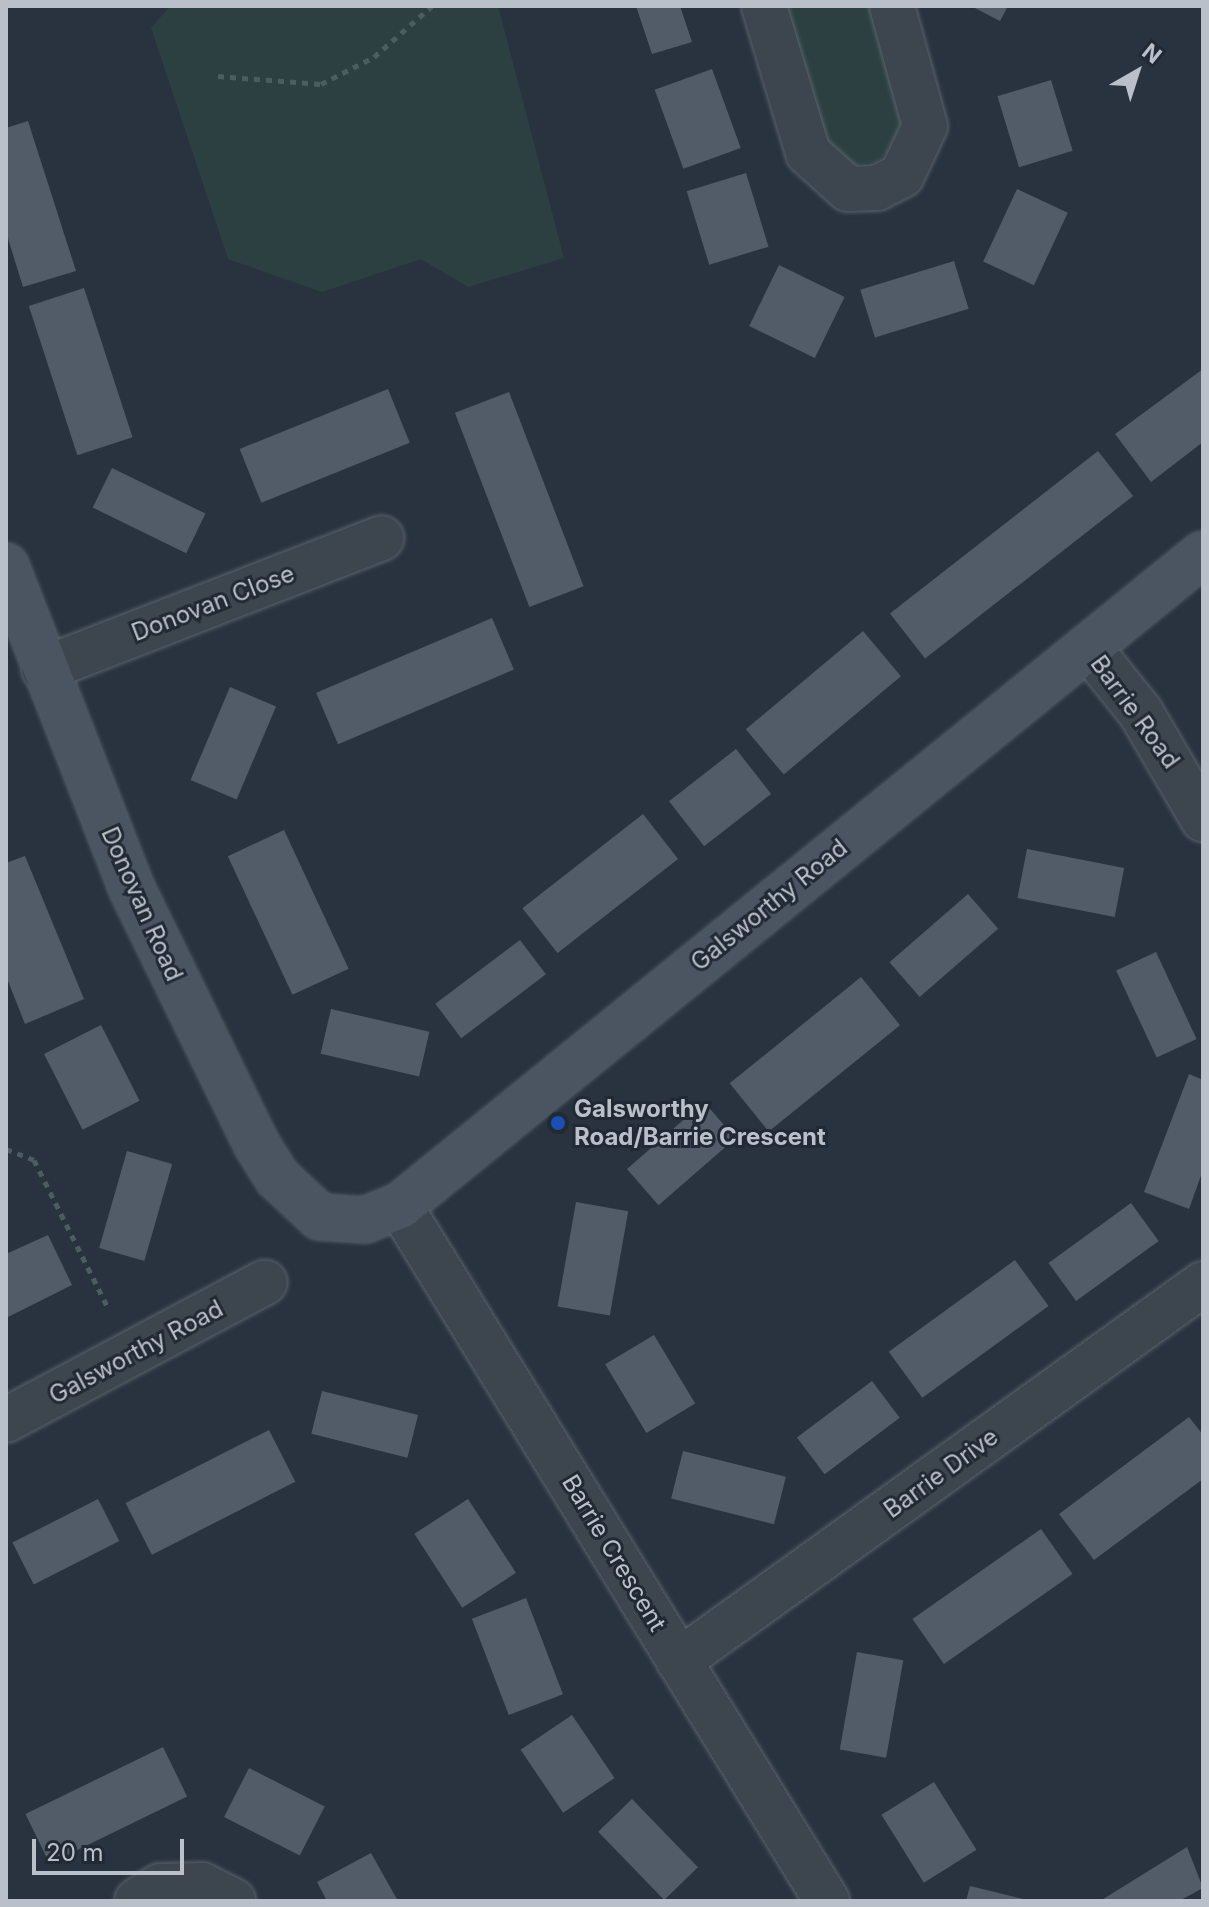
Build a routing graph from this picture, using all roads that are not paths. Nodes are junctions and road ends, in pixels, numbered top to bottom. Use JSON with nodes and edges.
{"nodes":[{"id":1,"x":764,"y":6,"type":"edge"},
{"id":2,"x":892,"y":6,"type":"edge"},
{"id":3,"x":382,"y":538,"type":"dead end"},
{"id":4,"x":1203,"y":554,"type":"edge"},
{"id":5,"x":6,"y":566,"type":"edge"},
{"id":6,"x":1089,"y":648,"type":"junction"},
{"id":7,"x":44,"y":669,"type":"junction"},
{"id":8,"x":1203,"y":819,"type":"edge"},
{"id":9,"x":400,"y":1206,"type":"junction"},
{"id":10,"x":320,"y":1217,"type":"joint"},
{"id":11,"x":265,"y":1282,"type":"dead end"},
{"id":12,"x":1203,"y":1284,"type":"edge"},
{"id":13,"x":6,"y":1420,"type":"edge"},
{"id":14,"x":679,"y":1661,"type":"junction"},
{"id":15,"x":137,"y":1901,"type":"edge"},
{"id":16,"x":233,"y":1901,"type":"edge"},
{"id":17,"x":827,"y":1901,"type":"edge"}],
"edges":[{"from":1,"to":2,"type":"street"},
{"from":3,"to":7,"type":"street","name":"Donovan Close"},
{"from":4,"to":6,"type":"street","name":"Galsworthy Road"},
{"from":5,"to":7,"type":"street","name":"Donovan Road"},
{"from":6,"to":8,"type":"street","name":"Barrie Road"},
{"from":6,"to":9,"type":"street","name":"Galsworthy Road"},
{"from":7,"to":10,"type":"street","name":"Donovan Road"},
{"from":9,"to":10,"type":"street","name":"Galsworthy Road"},
{"from":9,"to":14,"type":"street","name":"Barrie Crescent"},
{"from":11,"to":13,"type":"street","name":"Galsworthy Road"},
{"from":12,"to":14,"type":"street","name":"Barrie Drive"},
{"from":14,"to":17,"type":"street","name":"Barrie Crescent"},
{"from":15,"to":16,"type":"street"}]}
